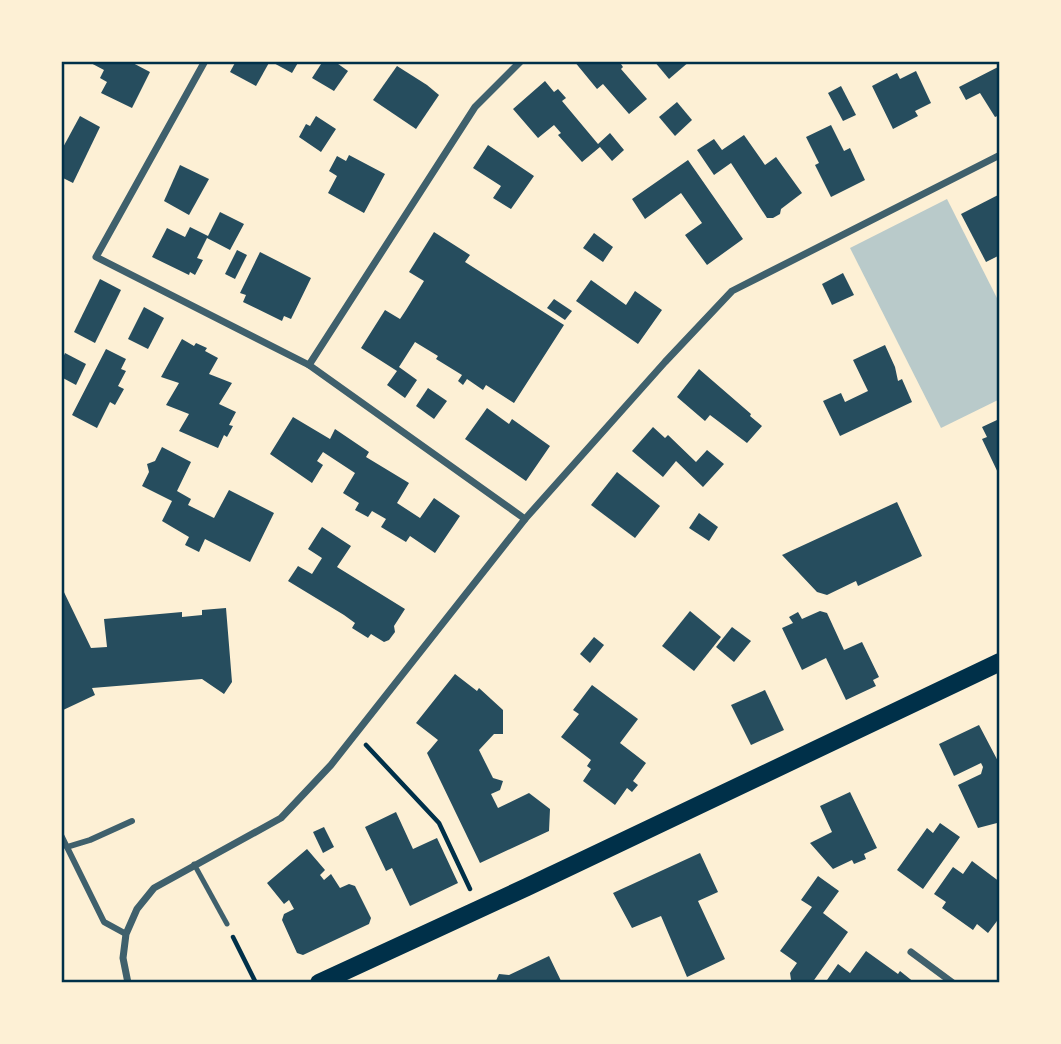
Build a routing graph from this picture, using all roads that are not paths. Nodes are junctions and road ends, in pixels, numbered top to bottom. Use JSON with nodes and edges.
{"nodes":[{"id":1,"x":205,"y":61,"type":"edge"},
{"id":2,"x":521,"y":61,"type":"edge"},
{"id":3,"x":1000,"y":155,"type":"edge"},
{"id":4,"x":309,"y":365,"type":"junction"},
{"id":5,"x":525,"y":519,"type":"junction"},
{"id":6,"x":1000,"y":662,"type":"edge"},
{"id":7,"x":132,"y":821,"type":"dead end"},
{"id":8,"x":61,"y":835,"type":"edge"},
{"id":9,"x":67,"y":847,"type":"junction"},
{"id":10,"x":194,"y":864,"type":"junction"},
{"id":11,"x":227,"y":924,"type":"road end"},
{"id":12,"x":126,"y":934,"type":"junction"},
{"id":13,"x":912,"y":952,"type":"dead end"},
{"id":14,"x":128,"y":983,"type":"edge"},
{"id":15,"x":319,"y":983,"type":"edge"},
{"id":16,"x":953,"y":983,"type":"edge"}],
"edges":[{"from":1,"to":4,"type":"street"},
{"from":2,"to":4,"type":"street"},
{"from":3,"to":5,"type":"street"},
{"from":4,"to":5,"type":"street"},
{"from":5,"to":10,"type":"street"},
{"from":6,"to":15,"type":"main road"},
{"from":7,"to":9,"type":"street"},
{"from":8,"to":9,"type":"street"},
{"from":9,"to":12,"type":"street"},
{"from":10,"to":11,"type":"lane"},
{"from":10,"to":12,"type":"street"},
{"from":12,"to":14,"type":"street"},
{"from":13,"to":16,"type":"street"}]}
